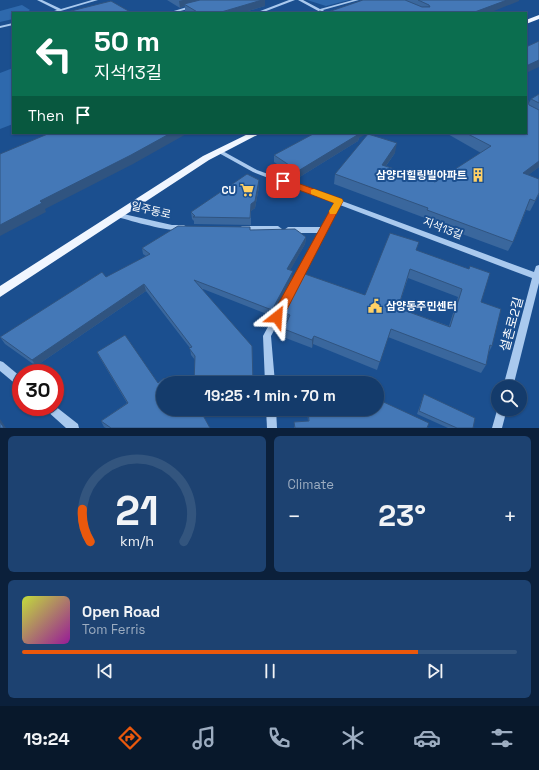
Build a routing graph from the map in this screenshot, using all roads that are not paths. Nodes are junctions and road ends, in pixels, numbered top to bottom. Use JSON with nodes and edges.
{"nodes":[{"id":1,"x":39,"y":0,"type":"edge"},
{"id":2,"x":96,"y":0,"type":"edge"},
{"id":3,"x":293,"y":0,"type":"edge"},
{"id":4,"x":300,"y":0,"type":"edge"},
{"id":5,"x":357,"y":0,"type":"edge"},
{"id":6,"x":202,"y":4,"type":"edge"},
{"id":7,"x":61,"y":10,"type":"junction"},
{"id":8,"x":320,"y":10,"type":"junction"},
{"id":9,"x":54,"y":12,"type":"edge"},
{"id":10,"x":65,"y":12,"type":"edge"},
{"id":11,"x":173,"y":12,"type":"edge"},
{"id":12,"x":260,"y":12,"type":"edge"},
{"id":13,"x":323,"y":12,"type":"edge"},
{"id":14,"x":539,"y":17,"type":"edge"},
{"id":15,"x":527,"y":22,"type":"edge"},
{"id":16,"x":12,"y":24,"type":"edge"},
{"id":17,"x":0,"y":27,"type":"edge"},
{"id":18,"x":256,"y":134,"type":"edge"},
{"id":19,"x":219,"y":151,"type":"junction"},
{"id":20,"x":339,"y":201,"type":"junction"},
{"id":21,"x":119,"y":215,"type":"junction"},
{"id":22,"x":196,"y":228,"type":"edge"},
{"id":23,"x":236,"y":229,"type":"edge"},
{"id":24,"x":322,"y":230,"type":"junction"},
{"id":25,"x":538,"y":274,"type":"edge"},
{"id":26,"x":0,"y":292,"type":"edge"},
{"id":27,"x":0,"y":365,"type":"edge"},
{"id":28,"x":12,"y":375,"type":"edge"},
{"id":29,"x":270,"y":376,"type":"edge"},
{"id":30,"x":510,"y":380,"type":"edge"},
{"id":31,"x":60,"y":416,"type":"edge"},
{"id":32,"x":271,"y":416,"type":"edge"},
{"id":33,"x":500,"y":416,"type":"edge"},
{"id":34,"x":74,"y":428,"type":"edge"},
{"id":35,"x":272,"y":428,"type":"edge"},
{"id":36,"x":497,"y":428,"type":"edge"}],
"edges":[{"from":1,"to":7,"type":"street"},
{"from":2,"to":7,"type":"street"},
{"from":3,"to":12,"type":"street"},
{"from":4,"to":8,"type":"street"},
{"from":5,"to":8,"type":"street"},
{"from":6,"to":11,"type":"street"},
{"from":7,"to":9,"type":"street"},
{"from":7,"to":10,"type":"street"},
{"from":8,"to":13,"type":"street"},
{"from":14,"to":15,"type":"main road"},
{"from":16,"to":17,"type":"street"},
{"from":18,"to":19,"type":"main road","name":"일주동로"},
{"from":19,"to":20,"type":"street","name":"지석13길"},
{"from":19,"to":21,"type":"main road","name":"일주동로"},
{"from":20,"to":24,"type":"street"},
{"from":20,"to":25,"type":"street","name":"지석13길"},
{"from":21,"to":22,"type":"street","name":"일주동로"},
{"from":21,"to":26,"type":"main road","name":"일주동로"},
{"from":23,"to":24,"type":"street"},
{"from":24,"to":29,"type":"street"},
{"from":25,"to":30,"type":"street","name":"설촌로2길"},
{"from":27,"to":28,"type":"street"},
{"from":31,"to":34,"type":"street"},
{"from":32,"to":35,"type":"street"},
{"from":33,"to":36,"type":"street"}]}
